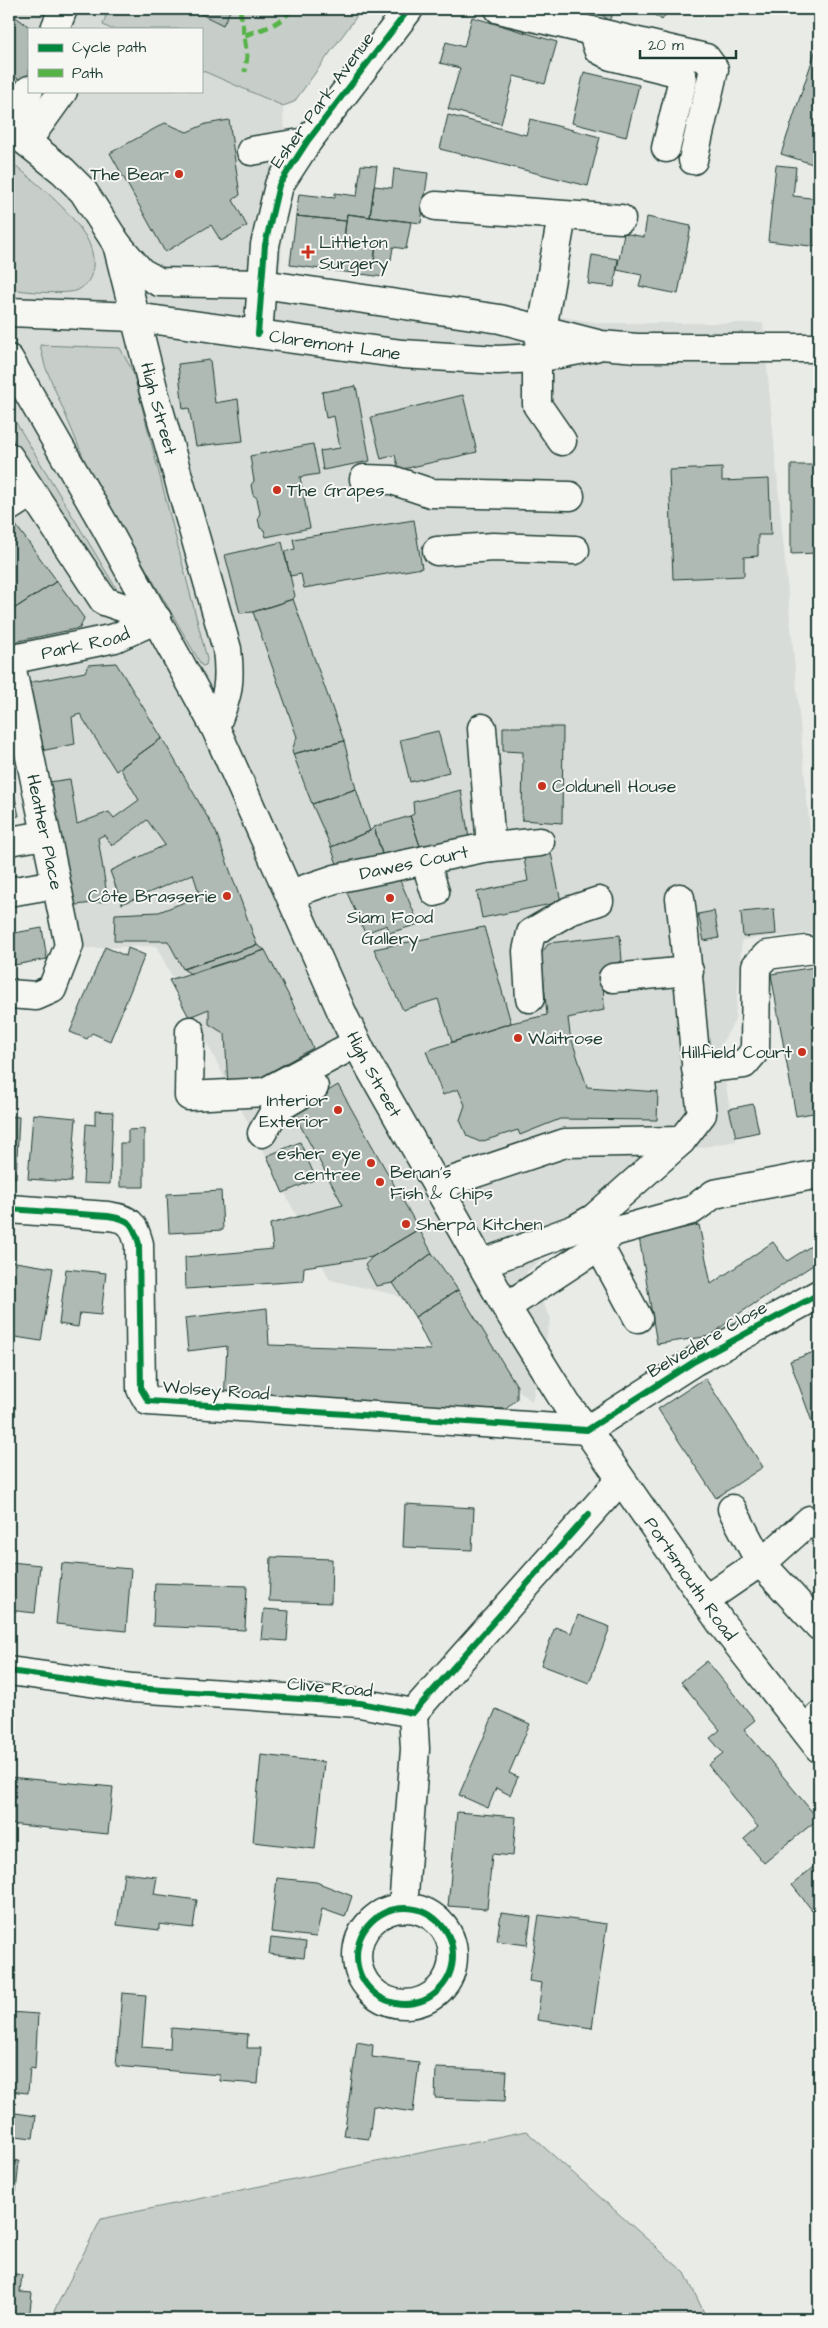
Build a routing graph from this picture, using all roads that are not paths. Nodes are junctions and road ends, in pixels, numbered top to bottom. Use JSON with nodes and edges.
{"nodes":[{"id":1,"x":63,"y":9,"type":"edge"},
{"id":2,"x":409,"y":9,"type":"edge"},
{"id":3,"x":500,"y":9,"type":"edge"},
{"id":4,"x":55,"y":28,"type":"edge"},
{"id":5,"x":592,"y":31,"type":"junction"},
{"id":6,"x":28,"y":92,"type":"edge"},
{"id":7,"x":62,"y":92,"type":"edge"},
{"id":8,"x":16,"y":133,"type":"edge"},
{"id":9,"x":307,"y":142,"type":"junction"},
{"id":10,"x":666,"y":148,"type":"dead end"},
{"id":11,"x":251,"y":151,"type":"dead end"},
{"id":12,"x":693,"y":160,"type":"dead end"},
{"id":13,"x":436,"y":206,"type":"dead end"},
{"id":14,"x":562,"y":216,"type":"junction"},
{"id":15,"x":621,"y":219,"type":"dead end"},
{"id":16,"x":117,"y":244,"type":"junction"},
{"id":17,"x":262,"y":284,"type":"junction"},
{"id":18,"x":9,"y":312,"type":"edge"},
{"id":19,"x":135,"y":317,"type":"junction"},
{"id":20,"x":542,"y":329,"type":"junction"},
{"id":21,"x":258,"y":334,"type":"junction"},
{"id":22,"x":601,"y":345,"type":"junction"},
{"id":23,"x":819,"y":348,"type":"edge"},
{"id":24,"x":537,"y":358,"type":"junction"},
{"id":25,"x":9,"y":359,"type":"edge"},
{"id":26,"x":562,"y":441,"type":"dead end"},
{"id":27,"x":9,"y":457,"type":"edge"},
{"id":28,"x":364,"y":479,"type":"dead end"},
{"id":29,"x":570,"y":496,"type":"dead end"},
{"id":30,"x":20,"y":500,"type":"edge"},
{"id":31,"x":575,"y":550,"type":"dead end"},
{"id":32,"x":437,"y":551,"type":"dead end"},
{"id":33,"x":157,"y":619,"type":"junction"},
{"id":34,"x":10,"y":660,"type":"edge"},
{"id":35,"x":215,"y":727,"type":"junction"},
{"id":36,"x":482,"y":728,"type":"dead end"},
{"id":37,"x":46,"y":834,"type":"junction"},
{"id":38,"x":9,"y":841,"type":"edge"},
{"id":39,"x":540,"y":842,"type":"dead end"},
{"id":40,"x":491,"y":847,"type":"junction"},
{"id":41,"x":424,"y":860,"type":"junction"},
{"id":42,"x":56,"y":884,"type":"junction"},
{"id":43,"x":9,"y":892,"type":"edge"},
{"id":44,"x":435,"y":892,"type":"dead end"},
{"id":45,"x":290,"y":894,"type":"junction"},
{"id":46,"x":680,"y":898,"type":"dead end"},
{"id":47,"x":599,"y":901,"type":"dead end"},
{"id":48,"x":806,"y":950,"type":"dead end"},
{"id":49,"x":689,"y":972,"type":"junction"},
{"id":50,"x":613,"y":978,"type":"dead end"},
{"id":51,"x":9,"y":994,"type":"edge"},
{"id":52,"x":530,"y":998,"type":"dead end"},
{"id":53,"x":190,"y":1031,"type":"dead end"},
{"id":54,"x":361,"y":1051,"type":"junction"},
{"id":55,"x":696,"y":1069,"type":"junction"},
{"id":56,"x":262,"y":1133,"type":"dead end"},
{"id":57,"x":681,"y":1141,"type":"junction"},
{"id":58,"x":819,"y":1174,"type":"edge"},
{"id":59,"x":437,"y":1186,"type":"junction"},
{"id":60,"x":9,"y":1209,"type":"edge"},
{"id":61,"x":599,"y":1246,"type":"junction"},
{"id":62,"x":483,"y":1263,"type":"junction"},
{"id":63,"x":819,"y":1294,"type":"edge"},
{"id":64,"x":506,"y":1307,"type":"junction"},
{"id":65,"x":638,"y":1318,"type":"dead end"},
{"id":66,"x":566,"y":1405,"type":"joint"},
{"id":67,"x":587,"y":1430,"type":"junction"},
{"id":68,"x":620,"y":1480,"type":"junction"},
{"id":69,"x":732,"y":1509,"type":"dead end"},
{"id":70,"x":816,"y":1521,"type":"edge"},
{"id":71,"x":760,"y":1562,"type":"junction"},
{"id":72,"x":705,"y":1600,"type":"junction"},
{"id":73,"x":819,"y":1626,"type":"edge"},
{"id":74,"x":9,"y":1672,"type":"edge"},
{"id":75,"x":413,"y":1713,"type":"junction"},
{"id":76,"x":815,"y":1732,"type":"edge"},
{"id":77,"x":403,"y":1908,"type":"dead end"}],
"edges":[{"from":1,"to":4,"type":"main road"},
{"from":2,"to":9,"type":"main road","name":"Esher Park Avenue"},
{"from":3,"to":5,"type":"main road"},
{"from":5,"to":10,"type":"main road"},
{"from":5,"to":12,"type":"main road"},
{"from":6,"to":8,"type":"main road"},
{"from":7,"to":8,"type":"main road"},
{"from":8,"to":16,"type":"main road","name":"High Street"},
{"from":9,"to":11,"type":"main road"},
{"from":9,"to":17,"type":"main road","name":"Esher Park Avenue"},
{"from":13,"to":14,"type":"main road"},
{"from":14,"to":15,"type":"main road"},
{"from":14,"to":20,"type":"main road"},
{"from":16,"to":17,"type":"main road","name":"Claremont Lane"},
{"from":16,"to":19,"type":"main road","name":"High Street"},
{"from":17,"to":20,"type":"main road","name":"Claremont Lane"},
{"from":17,"to":21,"type":"main road","name":"Esher Park Avenue"},
{"from":18,"to":19,"type":"main road","name":"Claremont Lane"},
{"from":19,"to":21,"type":"main road","name":"Claremont Lane"},
{"from":19,"to":35,"type":"main road","name":"High Street"},
{"from":20,"to":22,"type":"main road","name":"Claremont Lane"},
{"from":20,"to":24,"type":"main road"},
{"from":21,"to":24,"type":"main road","name":"Claremont Lane"},
{"from":22,"to":23,"type":"main road","name":"Claremont Lane"},
{"from":22,"to":24,"type":"main road","name":"Claremont Lane"},
{"from":24,"to":26,"type":"main road"},
{"from":25,"to":33,"type":"main road","name":"High Street"},
{"from":27,"to":30,"type":"main road"},
{"from":28,"to":29,"type":"main road"},
{"from":30,"to":33,"type":"main road"},
{"from":31,"to":32,"type":"main road"},
{"from":33,"to":34,"type":"main road","name":"Park Road"},
{"from":33,"to":35,"type":"main road","name":"High Street"},
{"from":34,"to":37,"type":"main road","name":"Heather Place"},
{"from":35,"to":45,"type":"main road","name":"High Street"},
{"from":36,"to":40,"type":"main road"},
{"from":37,"to":38,"type":"main road"},
{"from":37,"to":42,"type":"main road","name":"Heather Place"},
{"from":39,"to":40,"type":"main road","name":"Dawes Court"},
{"from":40,"to":41,"type":"main road","name":"Dawes Court"},
{"from":41,"to":44,"type":"main road"},
{"from":41,"to":45,"type":"main road","name":"Dawes Court"},
{"from":42,"to":43,"type":"main road"},
{"from":42,"to":51,"type":"main road","name":"Heather Place"},
{"from":45,"to":54,"type":"main road","name":"High Street"},
{"from":46,"to":49,"type":"main road"},
{"from":47,"to":52,"type":"main road"},
{"from":48,"to":55,"type":"main road"},
{"from":49,"to":50,"type":"main road"},
{"from":49,"to":55,"type":"main road"},
{"from":53,"to":54,"type":"main road"},
{"from":54,"to":56,"type":"main road"},
{"from":54,"to":59,"type":"main road","name":"High Street"},
{"from":55,"to":57,"type":"main road"},
{"from":57,"to":59,"type":"main road"},
{"from":57,"to":62,"type":"main road"},
{"from":58,"to":61,"type":"main road"},
{"from":59,"to":62,"type":"main road","name":"High Street"},
{"from":60,"to":67,"type":"main road","name":"Wolsey Road"},
{"from":61,"to":64,"type":"main road"},
{"from":61,"to":65,"type":"main road"},
{"from":62,"to":64,"type":"main road","name":"High Street"},
{"from":63,"to":67,"type":"main road","name":"Belvedere Close"},
{"from":64,"to":66,"type":"main road","name":"High Street"},
{"from":66,"to":67,"type":"main road","name":"Portsmouth Road"},
{"from":67,"to":68,"type":"main road","name":"Portsmouth Road"},
{"from":68,"to":72,"type":"main road","name":"Portsmouth Road"},
{"from":68,"to":75,"type":"main road"},
{"from":69,"to":71,"type":"main road"},
{"from":70,"to":71,"type":"main road"},
{"from":71,"to":72,"type":"main road"},
{"from":71,"to":73,"type":"main road"},
{"from":72,"to":76,"type":"main road","name":"Portsmouth Road"},
{"from":74,"to":75,"type":"main road","name":"Clive Road"},
{"from":75,"to":77,"type":"main road"}]}
